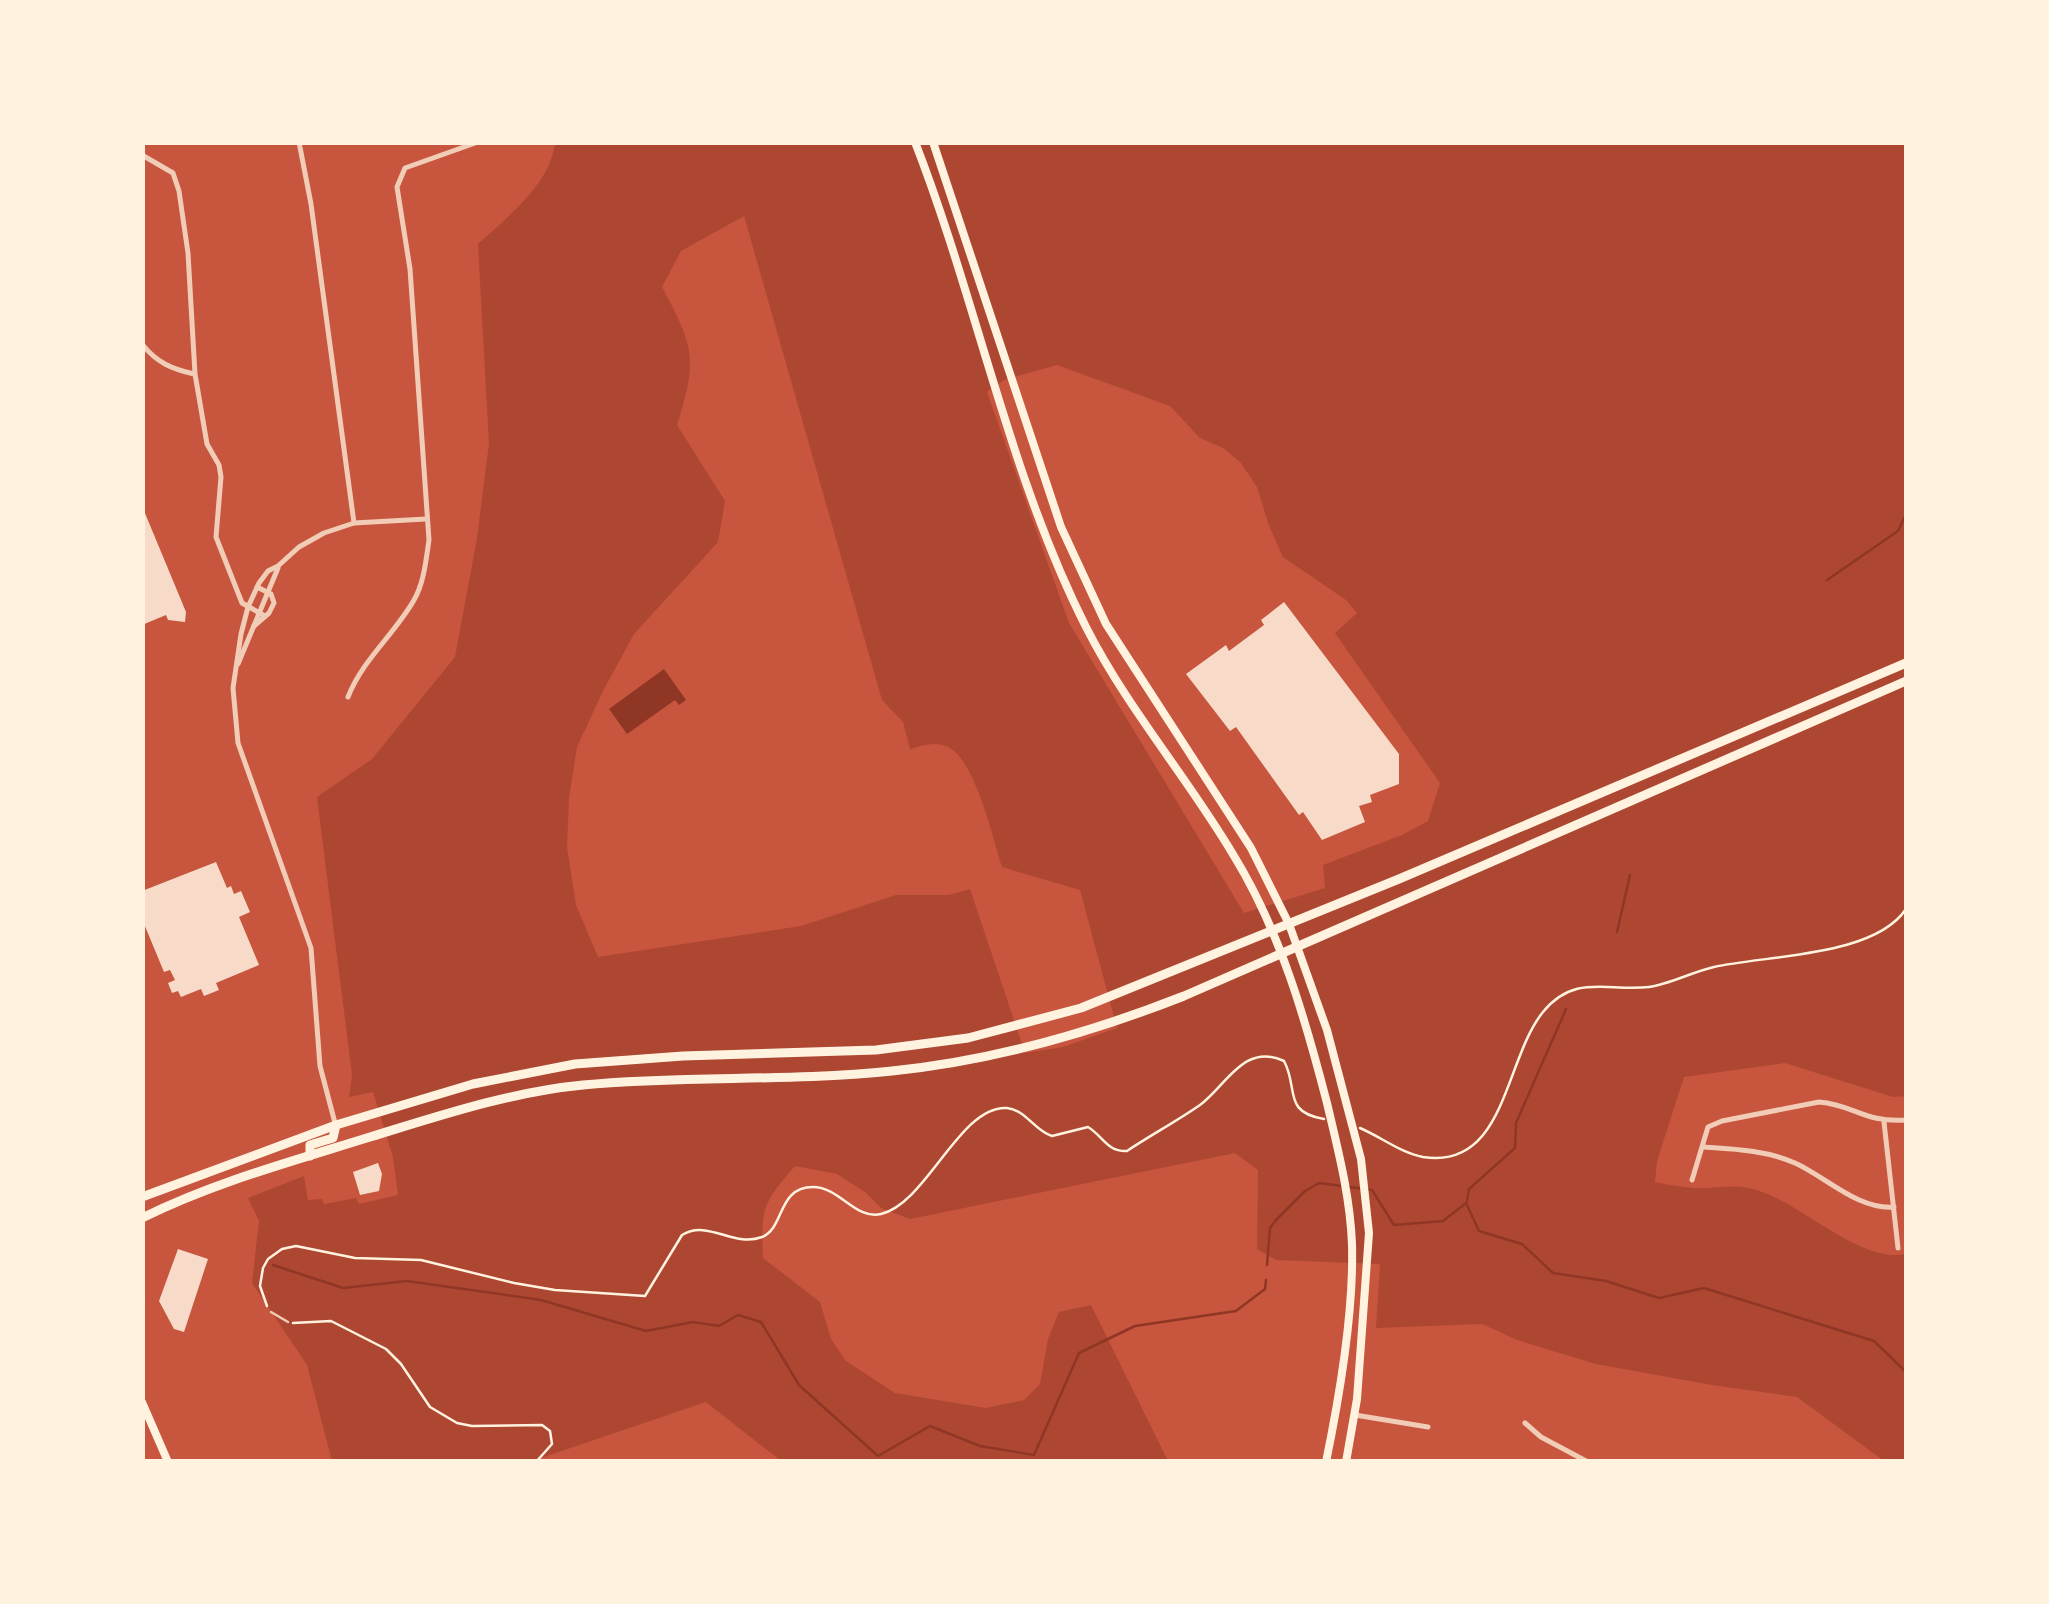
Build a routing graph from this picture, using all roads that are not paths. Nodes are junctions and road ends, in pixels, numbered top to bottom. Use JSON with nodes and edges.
{"nodes":[{"id":1,"x":299,"y":142,"type":"edge"},
{"id":2,"x":478,"y":142,"type":"edge"},
{"id":3,"x":915,"y":142,"type":"edge"},
{"id":4,"x":933,"y":142,"type":"edge"},
{"id":5,"x":142,"y":155,"type":"edge"},
{"id":6,"x":142,"y":344,"type":"edge"},
{"id":7,"x":195,"y":374,"type":"junction"},
{"id":8,"x":426,"y":519,"type":"junction"},
{"id":9,"x":354,"y":523,"type":"junction"},
{"id":10,"x":278,"y":566,"type":"junction"},
{"id":11,"x":257,"y":587,"type":"junction"},
{"id":12,"x":268,"y":592,"type":"junction"},
{"id":13,"x":248,"y":607,"type":"junction"},
{"id":14,"x":262,"y":614,"type":"junction"},
{"id":15,"x":1906,"y":664,"type":"edge"},
{"id":16,"x":237,"y":666,"type":"junction"},
{"id":17,"x":1906,"y":681,"type":"edge"},
{"id":18,"x":348,"y":697,"type":"dead end"},
{"id":19,"x":1289,"y":924,"type":"junction"},
{"id":20,"x":1272,"y":931,"type":"junction"},
{"id":21,"x":1298,"y":946,"type":"junction"},
{"id":22,"x":1281,"y":954,"type":"junction"},
{"id":23,"x":1906,"y":1120,"type":"edge"},
{"id":24,"x":1884,"y":1122,"type":"junction"},
{"id":25,"x":336,"y":1125,"type":"junction"},
{"id":26,"x":1702,"y":1146,"type":"junction"},
{"id":27,"x":310,"y":1156,"type":"junction"},
{"id":28,"x":1692,"y":1180,"type":"dead end"},
{"id":29,"x":142,"y":1198,"type":"edge"},
{"id":30,"x":1894,"y":1207,"type":"junction"},
{"id":31,"x":142,"y":1218,"type":"edge"},
{"id":32,"x":1898,"y":1248,"type":"dead end"},
{"id":33,"x":270,"y":1312,"type":"road end"},
{"id":34,"x":288,"y":1322,"type":"road end"},
{"id":35,"x":142,"y":1402,"type":"edge"},
{"id":36,"x":1355,"y":1415,"type":"junction"},
{"id":37,"x":1525,"y":1423,"type":"dead end"},
{"id":38,"x":1428,"y":1427,"type":"dead end"},
{"id":39,"x":168,"y":1462,"type":"edge"},
{"id":40,"x":1326,"y":1462,"type":"edge"},
{"id":41,"x":1346,"y":1462,"type":"edge"},
{"id":42,"x":1588,"y":1462,"type":"edge"}],
"edges":[{"from":1,"to":9,"type":"street"},
{"from":2,"to":8,"type":"street"},
{"from":3,"to":20,"type":"main road"},
{"from":4,"to":19,"type":"main road"},
{"from":5,"to":7,"type":"street"},
{"from":6,"to":7,"type":"street"},
{"from":7,"to":13,"type":"street"},
{"from":8,"to":9,"type":"street"},
{"from":8,"to":18,"type":"street"},
{"from":9,"to":10,"type":"street"},
{"from":10,"to":11,"type":"street"},
{"from":10,"to":12,"type":"street"},
{"from":11,"to":12,"type":"street"},
{"from":11,"to":13,"type":"street"},
{"from":12,"to":14,"type":"street"},
{"from":13,"to":14,"type":"street"},
{"from":13,"to":16,"type":"street"},
{"from":14,"to":16,"type":"street"},
{"from":15,"to":19,"type":"highway"},
{"from":16,"to":25,"type":"street"},
{"from":17,"to":21,"type":"highway"},
{"from":19,"to":20,"type":"highway"},
{"from":19,"to":21,"type":"main road"},
{"from":20,"to":22,"type":"main road"},
{"from":20,"to":25,"type":"highway"},
{"from":21,"to":22,"type":"highway"},
{"from":21,"to":36,"type":"main road"},
{"from":22,"to":27,"type":"highway"},
{"from":22,"to":40,"type":"main road"},
{"from":23,"to":24,"type":"street"},
{"from":24,"to":26,"type":"street"},
{"from":24,"to":30,"type":"street"},
{"from":25,"to":27,"type":"highway"},
{"from":25,"to":29,"type":"highway"},
{"from":26,"to":28,"type":"street"},
{"from":26,"to":30,"type":"street"},
{"from":27,"to":31,"type":"highway"},
{"from":30,"to":32,"type":"street"},
{"from":33,"to":34,"type":"lane"},
{"from":35,"to":39,"type":"main road"},
{"from":36,"to":38,"type":"street"},
{"from":36,"to":41,"type":"main road"},
{"from":37,"to":42,"type":"street"}]}
